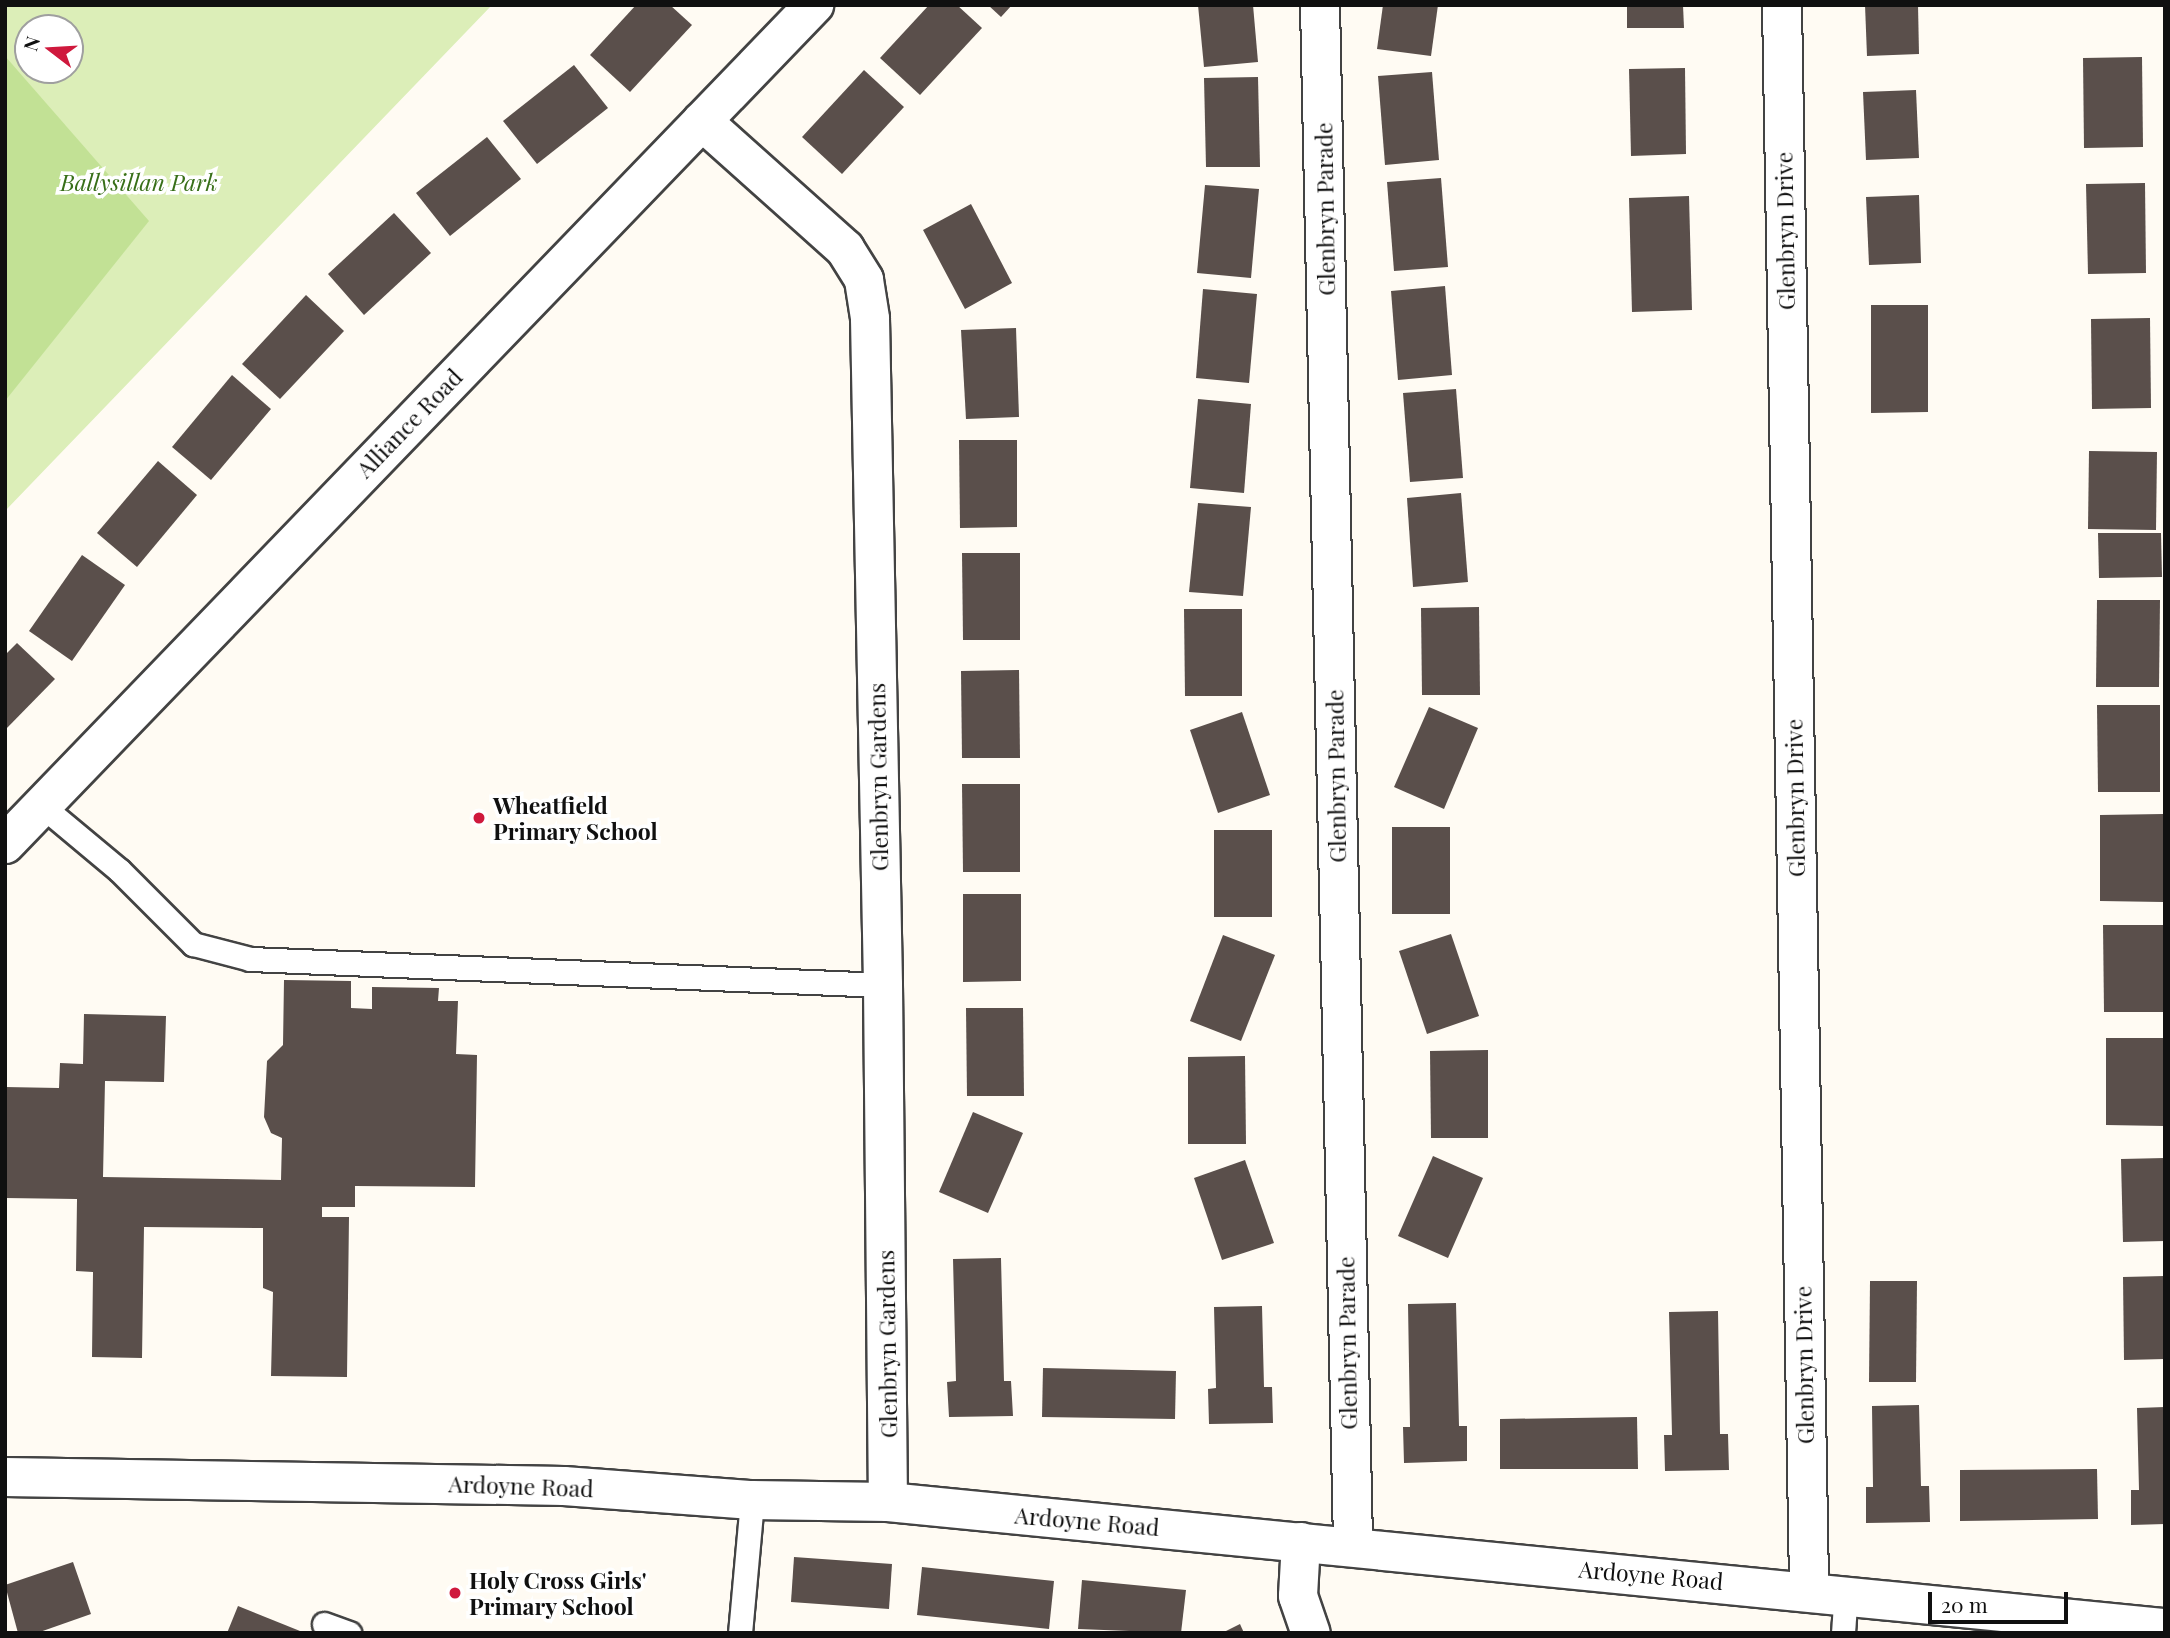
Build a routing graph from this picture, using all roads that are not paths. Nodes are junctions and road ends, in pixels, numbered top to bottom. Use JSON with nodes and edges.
{"nodes":[{"id":1,"x":814,"y":5,"type":"edge"},
{"id":2,"x":1320,"y":5,"type":"edge"},
{"id":3,"x":1782,"y":5,"type":"edge"},
{"id":4,"x":702,"y":121,"type":"junction"},
{"id":5,"x":41,"y":806,"type":"junction"},
{"id":6,"x":5,"y":844,"type":"edge"},
{"id":7,"x":883,"y":985,"type":"junction"},
{"id":8,"x":5,"y":1477,"type":"edge"},
{"id":9,"x":752,"y":1500,"type":"junction"},
{"id":10,"x":888,"y":1502,"type":"junction"},
{"id":11,"x":1301,"y":1542,"type":"junction"},
{"id":12,"x":1353,"y":1547,"type":"junction"},
{"id":13,"x":1809,"y":1590,"type":"junction"},
{"id":14,"x":1846,"y":1594,"type":"junction"},
{"id":15,"x":324,"y":1623,"type":"dead end"},
{"id":16,"x":2113,"y":1626,"type":"edge"},
{"id":17,"x":2165,"y":1628,"type":"edge"},
{"id":18,"x":349,"y":1633,"type":"edge"},
{"id":19,"x":740,"y":1633,"type":"edge"},
{"id":20,"x":1311,"y":1633,"type":"edge"},
{"id":21,"x":1843,"y":1633,"type":"edge"}],
"edges":[{"from":1,"to":4,"type":"street","name":"Alliance Road"},
{"from":2,"to":12,"type":"street","name":"Glenbryn Parade"},
{"from":3,"to":13,"type":"street","name":"Glenbryn Drive"},
{"from":4,"to":5,"type":"street","name":"Alliance Road"},
{"from":4,"to":7,"type":"street","name":"Glenbryn Gardens"},
{"from":5,"to":6,"type":"street","name":"Alliance Road"},
{"from":5,"to":7,"type":"lane"},
{"from":7,"to":10,"type":"street","name":"Glenbryn Gardens"},
{"from":8,"to":9,"type":"street","name":"Ardoyne Road"},
{"from":9,"to":10,"type":"street","name":"Ardoyne Road"},
{"from":9,"to":19,"type":"lane"},
{"from":10,"to":11,"type":"street","name":"Ardoyne Road"},
{"from":11,"to":12,"type":"street","name":"Ardoyne Road"},
{"from":11,"to":20,"type":"street"},
{"from":12,"to":13,"type":"street","name":"Ardoyne Road"},
{"from":13,"to":14,"type":"street","name":"Ardoyne Road"},
{"from":14,"to":16,"type":"street","name":"Ardoyne Road"},
{"from":14,"to":21,"type":"lane"},
{"from":15,"to":18,"type":"lane"},
{"from":16,"to":17,"type":"street","name":"Ardoyne Road"}]}
